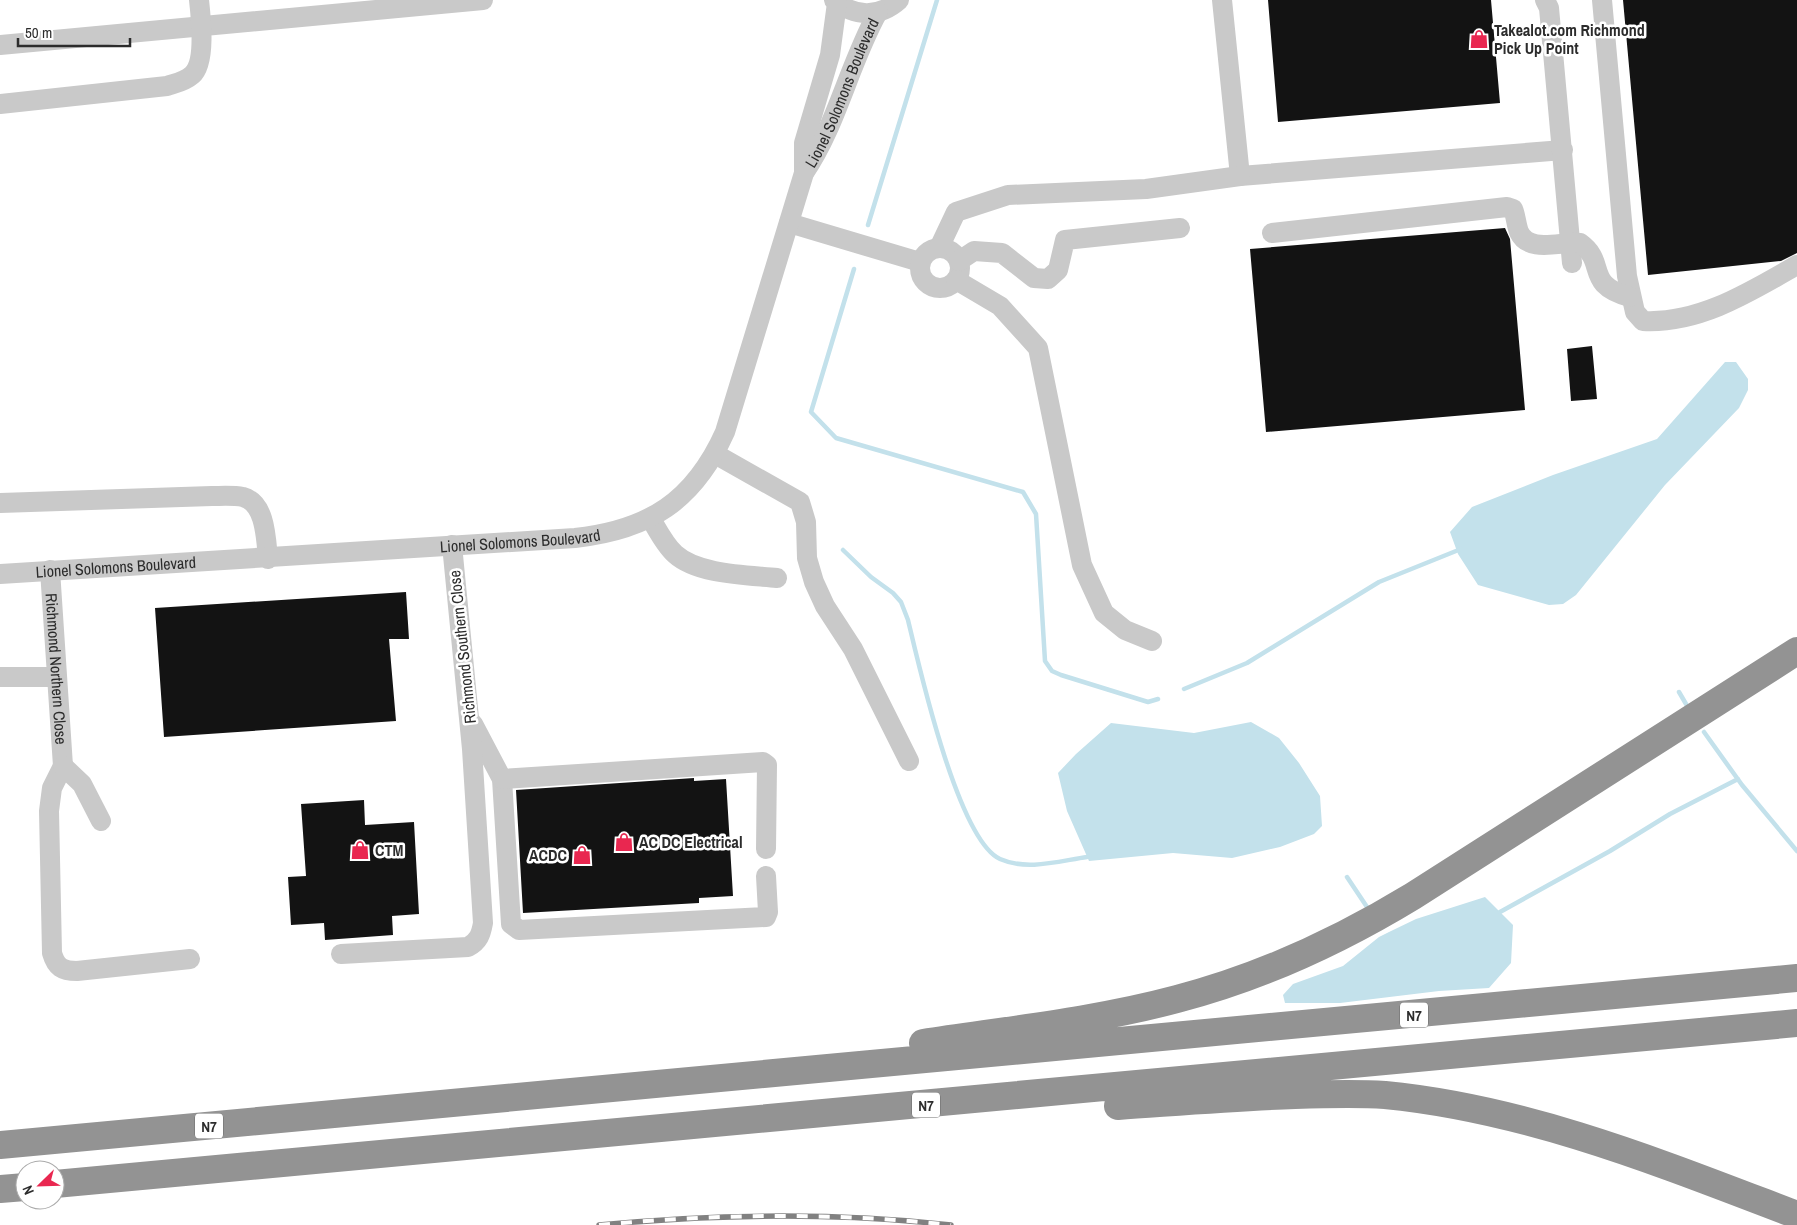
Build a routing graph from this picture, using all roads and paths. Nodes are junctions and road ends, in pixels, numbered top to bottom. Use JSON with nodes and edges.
{"nodes":[{"id":1,"x":199,"y":0,"type":"edge"},
{"id":2,"x":484,"y":0,"type":"edge"},
{"id":3,"x":899,"y":0,"type":"edge"},
{"id":4,"x":1222,"y":0,"type":"edge"},
{"id":5,"x":1602,"y":0,"type":"edge"},
{"id":6,"x":836,"y":1,"type":"edge"},
{"id":7,"x":1548,"y":3,"type":"edge"},
{"id":8,"x":878,"y":12,"type":"junction"},
{"id":9,"x":201,"y":26,"type":"junction"},
{"id":10,"x":0,"y":45,"type":"edge"},
{"id":11,"x":0,"y":104,"type":"edge"},
{"id":12,"x":1562,"y":150,"type":"junction"},
{"id":13,"x":804,"y":173,"type":"junction"},
{"id":14,"x":1240,"y":176,"type":"junction"},
{"id":15,"x":789,"y":223,"type":"junction"},
{"id":16,"x":1180,"y":228,"type":"dead end"},
{"id":17,"x":1272,"y":233,"type":"dead end"},
{"id":18,"x":1570,"y":242,"type":"junction"},
{"id":19,"x":939,"y":248,"type":"junction"},
{"id":20,"x":920,"y":262,"type":"junction"},
{"id":21,"x":1572,"y":263,"type":"dead end"},
{"id":22,"x":1797,"y":265,"type":"edge"},
{"id":23,"x":958,"y":270,"type":"junction"},
{"id":24,"x":1630,"y":297,"type":"junction"},
{"id":25,"x":715,"y":454,"type":"junction"},
{"id":26,"x":0,"y":502,"type":"edge"},
{"id":27,"x":651,"y":519,"type":"junction"},
{"id":28,"x":452,"y":545,"type":"junction"},
{"id":29,"x":268,"y":559,"type":"junction"},
{"id":30,"x":50,"y":570,"type":"junction"},
{"id":31,"x":0,"y":574,"type":"edge"},
{"id":32,"x":777,"y":578,"type":"dead end"},
{"id":33,"x":1152,"y":641,"type":"dead end"},
{"id":34,"x":1797,"y":651,"type":"edge"},
{"id":35,"x":2,"y":673,"type":"edge"},
{"id":36,"x":56,"y":677,"type":"junction"},
{"id":37,"x":469,"y":716,"type":"junction"},
{"id":38,"x":909,"y":762,"type":"dead end"},
{"id":39,"x":63,"y":766,"type":"junction"},
{"id":40,"x":502,"y":779,"type":"junction"},
{"id":41,"x":101,"y":821,"type":"dead end"},
{"id":42,"x":766,"y":849,"type":"dead end"},
{"id":43,"x":766,"y":876,"type":"dead end"},
{"id":44,"x":341,"y":954,"type":"dead end"},
{"id":45,"x":190,"y":959,"type":"dead end"},
{"id":46,"x":1797,"y":978,"type":"edge"},
{"id":47,"x":1797,"y":1023,"type":"edge"},
{"id":48,"x":727,"y":1078,"type":"junction"},
{"id":49,"x":530,"y":1142,"type":"junction"},
{"id":50,"x":0,"y":1145,"type":"edge"},
{"id":51,"x":65,"y":1183,"type":"edge"},
{"id":52,"x":15,"y":1188,"type":"edge"},
{"id":53,"x":0,"y":1189,"type":"edge"},
{"id":54,"x":1797,"y":1215,"type":"edge"}],
"edges":[{"from":1,"to":9,"type":"street"},
{"from":2,"to":9,"type":"street"},
{"from":3,"to":8,"type":"street"},
{"from":4,"to":14,"type":"street"},
{"from":5,"to":24,"type":"street"},
{"from":6,"to":8,"type":"street"},
{"from":6,"to":13,"type":"street","name":"Lionel Solomons Boulevard"},
{"from":7,"to":12,"type":"street"},
{"from":8,"to":13,"type":"street","name":"Lionel Solomons Boulevard"},
{"from":9,"to":10,"type":"street"},
{"from":9,"to":11,"type":"street"},
{"from":12,"to":14,"type":"street"},
{"from":12,"to":18,"type":"street"},
{"from":13,"to":15,"type":"street","name":"Lionel Solomons Boulevard"},
{"from":14,"to":19,"type":"street"},
{"from":15,"to":20,"type":"street"},
{"from":15,"to":25,"type":"street","name":"Lionel Solomons Boulevard"},
{"from":16,"to":23,"type":"street"},
{"from":17,"to":18,"type":"street"},
{"from":18,"to":21,"type":"street"},
{"from":18,"to":24,"type":"street"},
{"from":19,"to":20,"type":"street"},
{"from":19,"to":23,"type":"street"},
{"from":20,"to":23,"type":"street"},
{"from":22,"to":24,"type":"street"},
{"from":23,"to":33,"type":"street"},
{"from":25,"to":27,"type":"street","name":"Lionel Solomons Boulevard"},
{"from":25,"to":38,"type":"street"},
{"from":26,"to":29,"type":"street"},
{"from":27,"to":28,"type":"street","name":"Lionel Solomons Boulevard"},
{"from":27,"to":32,"type":"street"},
{"from":28,"to":29,"type":"street","name":"Lionel Solomons Boulevard"},
{"from":28,"to":37,"type":"street","name":"Richmond Southern Close"},
{"from":29,"to":30,"type":"street","name":"Lionel Solomons Boulevard"},
{"from":30,"to":31,"type":"street","name":"Lionel Solomons Boulevard"},
{"from":30,"to":36,"type":"street","name":"Richmond Northern Close"},
{"from":34,"to":48,"type":"highway"},
{"from":35,"to":36,"type":"street"},
{"from":36,"to":39,"type":"street","name":"Richmond Northern Close"},
{"from":37,"to":40,"type":"street"},
{"from":37,"to":44,"type":"street","name":"Richmond Southern Close"},
{"from":39,"to":41,"type":"street"},
{"from":39,"to":45,"type":"street"},
{"from":40,"to":42,"type":"street"},
{"from":40,"to":43,"type":"street"},
{"from":46,"to":48,"type":"highway","number":"N7"},
{"from":47,"to":49,"type":"highway","number":"N7"},
{"from":48,"to":50,"type":"highway","number":"N7"},
{"from":49,"to":51,"type":"highway","number":"N7"},
{"from":49,"to":54,"type":"highway"},
{"from":52,"to":53,"type":"highway"}]}
